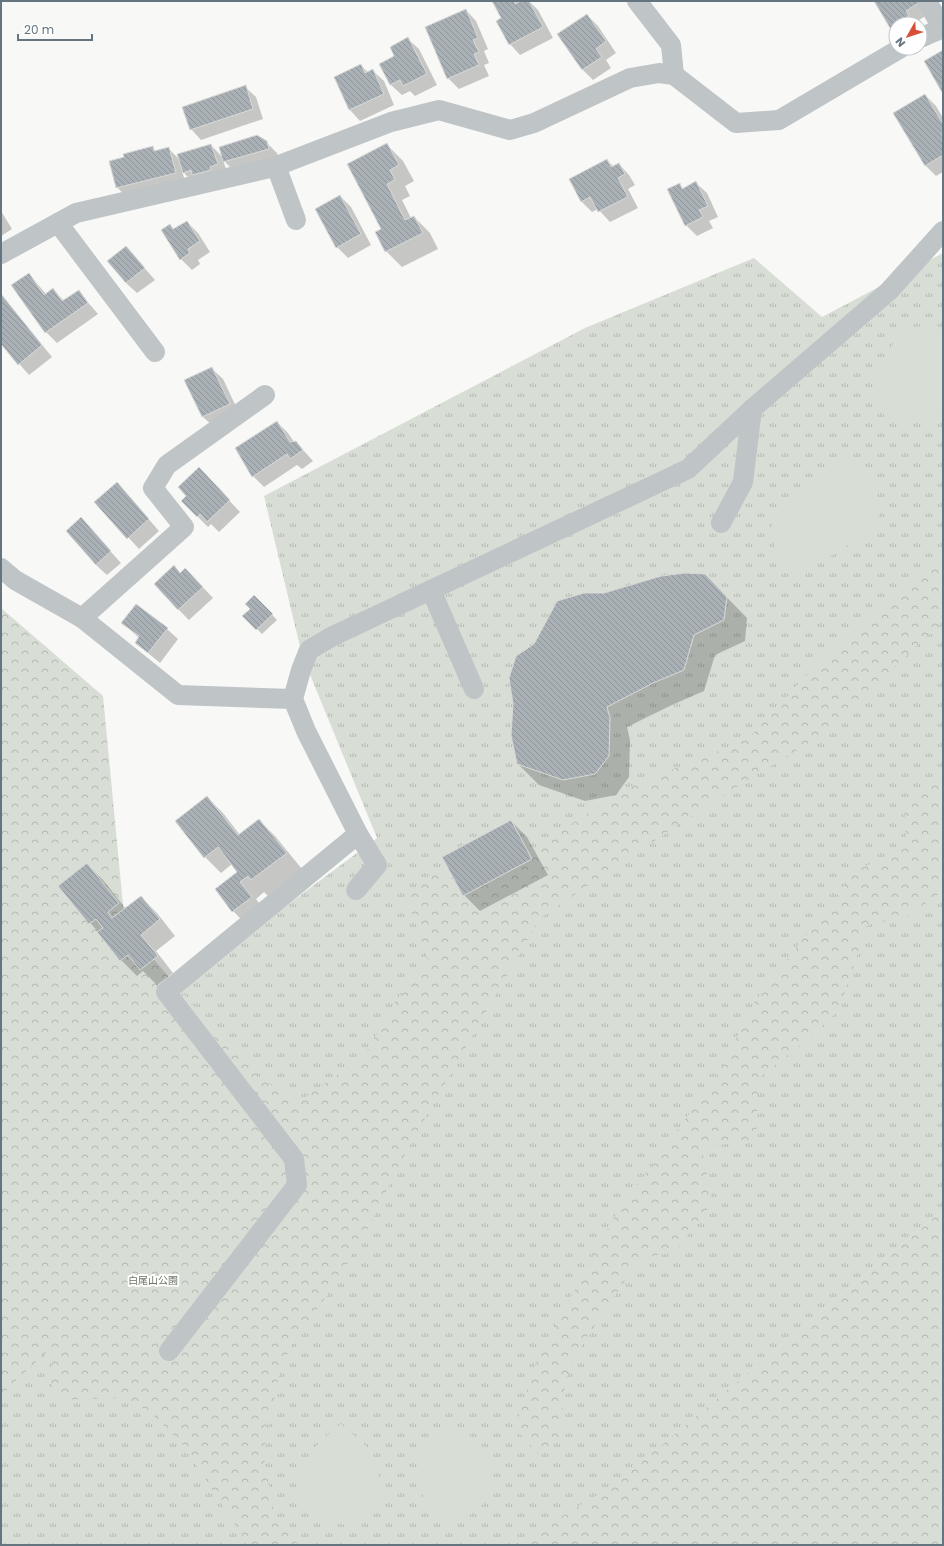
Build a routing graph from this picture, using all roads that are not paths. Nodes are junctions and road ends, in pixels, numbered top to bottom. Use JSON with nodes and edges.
{"nodes":[{"id":1,"x":637,"y":1,"type":"edge"},
{"id":2,"x":927,"y":1,"type":"edge"},
{"id":3,"x":942,"y":28,"type":"edge"},
{"id":4,"x":928,"y":34,"type":"edge"},
{"id":5,"x":888,"y":56,"type":"edge"},
{"id":6,"x":674,"y":75,"type":"junction"},
{"id":7,"x":276,"y":166,"type":"junction"},
{"id":8,"x":296,"y":220,"type":"dead end"},
{"id":9,"x":58,"y":223,"type":"junction"},
{"id":10,"x":943,"y":231,"type":"edge"},
{"id":11,"x":1,"y":254,"type":"edge"},
{"id":12,"x":155,"y":352,"type":"dead end"},
{"id":13,"x":265,"y":395,"type":"dead end"},
{"id":14,"x":752,"y":409,"type":"junction"},
{"id":15,"x":722,"y":523,"type":"dead end"},
{"id":16,"x":1,"y":568,"type":"edge"},
{"id":17,"x":431,"y":590,"type":"junction"},
{"id":18,"x":82,"y":618,"type":"junction"},
{"id":19,"x":474,"y":689,"type":"dead end"},
{"id":20,"x":293,"y":699,"type":"junction"},
{"id":21,"x":358,"y":834,"type":"junction"},
{"id":22,"x":356,"y":890,"type":"dead end"},
{"id":23,"x":169,"y":1351,"type":"dead end"}],
"edges":[{"from":1,"to":6,"type":"street"},
{"from":2,"to":3,"type":"street"},
{"from":3,"to":4,"type":"street"},
{"from":5,"to":6,"type":"street"},
{"from":6,"to":7,"type":"street"},
{"from":7,"to":8,"type":"street"},
{"from":7,"to":9,"type":"street"},
{"from":9,"to":11,"type":"street"},
{"from":9,"to":12,"type":"street"},
{"from":10,"to":14,"type":"street"},
{"from":13,"to":18,"type":"street"},
{"from":14,"to":15,"type":"street"},
{"from":14,"to":17,"type":"street"},
{"from":16,"to":18,"type":"street"},
{"from":17,"to":19,"type":"street"},
{"from":17,"to":20,"type":"street"},
{"from":18,"to":20,"type":"street"},
{"from":20,"to":21,"type":"street"},
{"from":21,"to":22,"type":"street"},
{"from":21,"to":23,"type":"street"}]}
